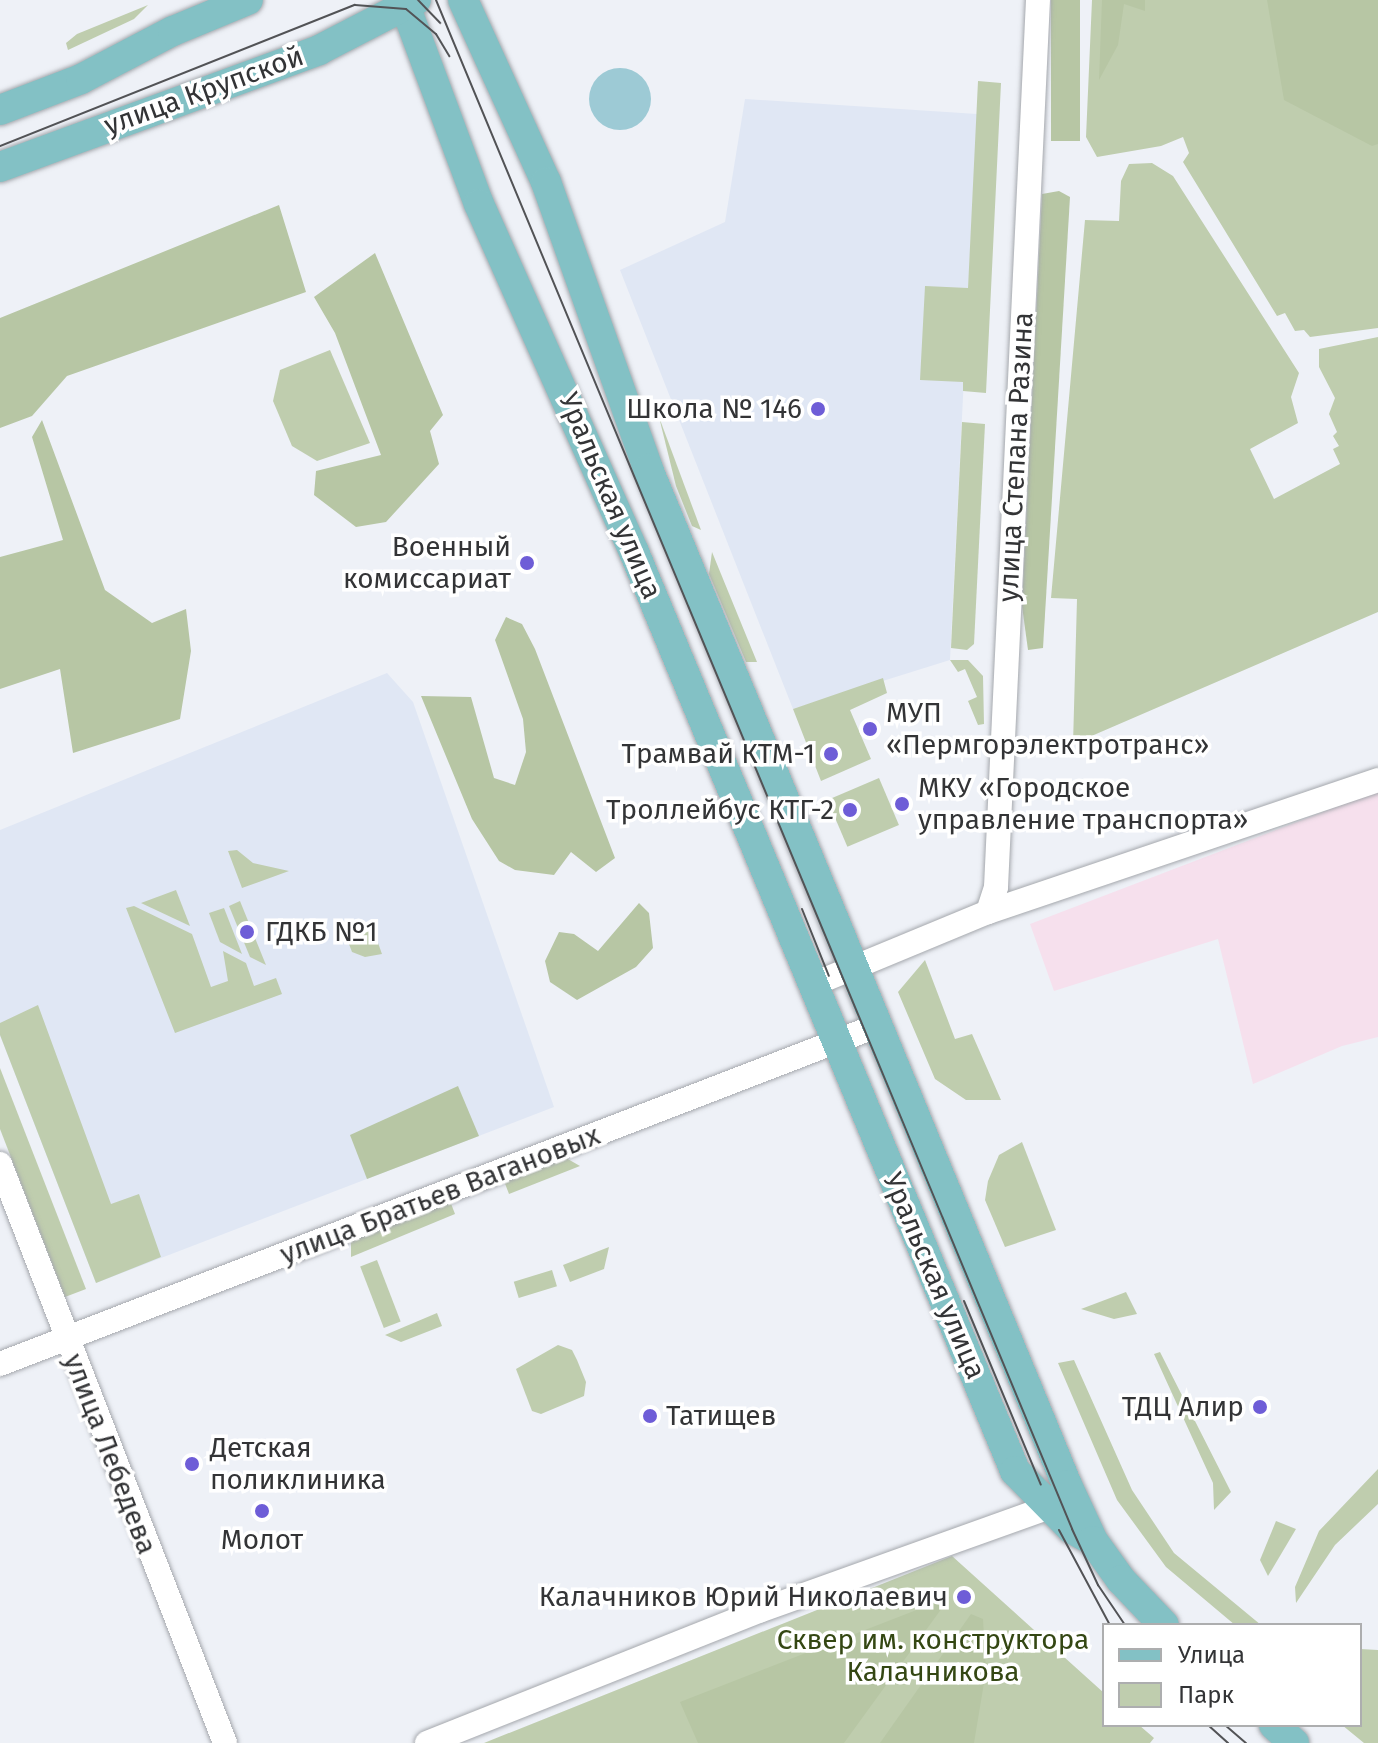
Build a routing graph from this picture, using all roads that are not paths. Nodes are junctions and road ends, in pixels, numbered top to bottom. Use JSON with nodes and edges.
{"nodes":[{"id":1,"x":248,"y":0,"type":"edge"},
{"id":2,"x":463,"y":0,"type":"edge"},
{"id":3,"x":1038,"y":0,"type":"edge"},
{"id":4,"x":408,"y":3,"type":"edge"},
{"id":5,"x":0,"y":110,"type":"edge"},
{"id":6,"x":0,"y":167,"type":"edge"},
{"id":7,"x":1378,"y":780,"type":"edge"},
{"id":8,"x":988,"y":912,"type":"junction"},
{"id":9,"x":855,"y":967,"type":"junction"},
{"id":10,"x":814,"y":984,"type":"junction"},
{"id":11,"x":879,"y":1025,"type":"junction"},
{"id":12,"x":838,"y":1043,"type":"junction"},
{"id":13,"x":0,"y":1164,"type":"edge"},
{"id":14,"x":65,"y":1340,"type":"junction"},
{"id":15,"x":0,"y":1364,"type":"edge"},
{"id":16,"x":1059,"y":1496,"type":"junction"},
{"id":17,"x":1162,"y":1623,"type":"edge"},
{"id":18,"x":1276,"y":1727,"type":"edge"},
{"id":19,"x":225,"y":1743,"type":"edge"},
{"id":20,"x":427,"y":1743,"type":"edge"},
{"id":21,"x":1294,"y":1743,"type":"edge"}],
"edges":[{"from":1,"to":5,"type":"main road","name":"улица Крупской"},
{"from":2,"to":9,"type":"main road","name":"Уральская улица"},
{"from":3,"to":8,"type":"street","name":"улица Степана Разина"},
{"from":4,"to":6,"type":"main road","name":"улица Крупской"},
{"from":4,"to":10,"type":"main road","name":"Уральская улица"},
{"from":7,"to":8,"type":"street"},
{"from":8,"to":9,"type":"street"},
{"from":9,"to":10,"type":"street"},
{"from":9,"to":11,"type":"main road","name":"Уральская улица"},
{"from":10,"to":12,"type":"main road","name":"Уральская улица"},
{"from":11,"to":12,"type":"street","name":"улица Братьев Вагановых"},
{"from":11,"to":16,"type":"main road","name":"Уральская улица"},
{"from":12,"to":14,"type":"street","name":"улица Братьев Вагановых"},
{"from":12,"to":16,"type":"main road","name":"Уральская улица"},
{"from":13,"to":14,"type":"street","name":"улица Лебедева"},
{"from":14,"to":15,"type":"street","name":"улица Братьев Вагановых"},
{"from":14,"to":19,"type":"street","name":"улица Лебедева"},
{"from":16,"to":17,"type":"main road","name":"Уральская улица"},
{"from":16,"to":20,"type":"street"},
{"from":18,"to":21,"type":"main road"}]}
